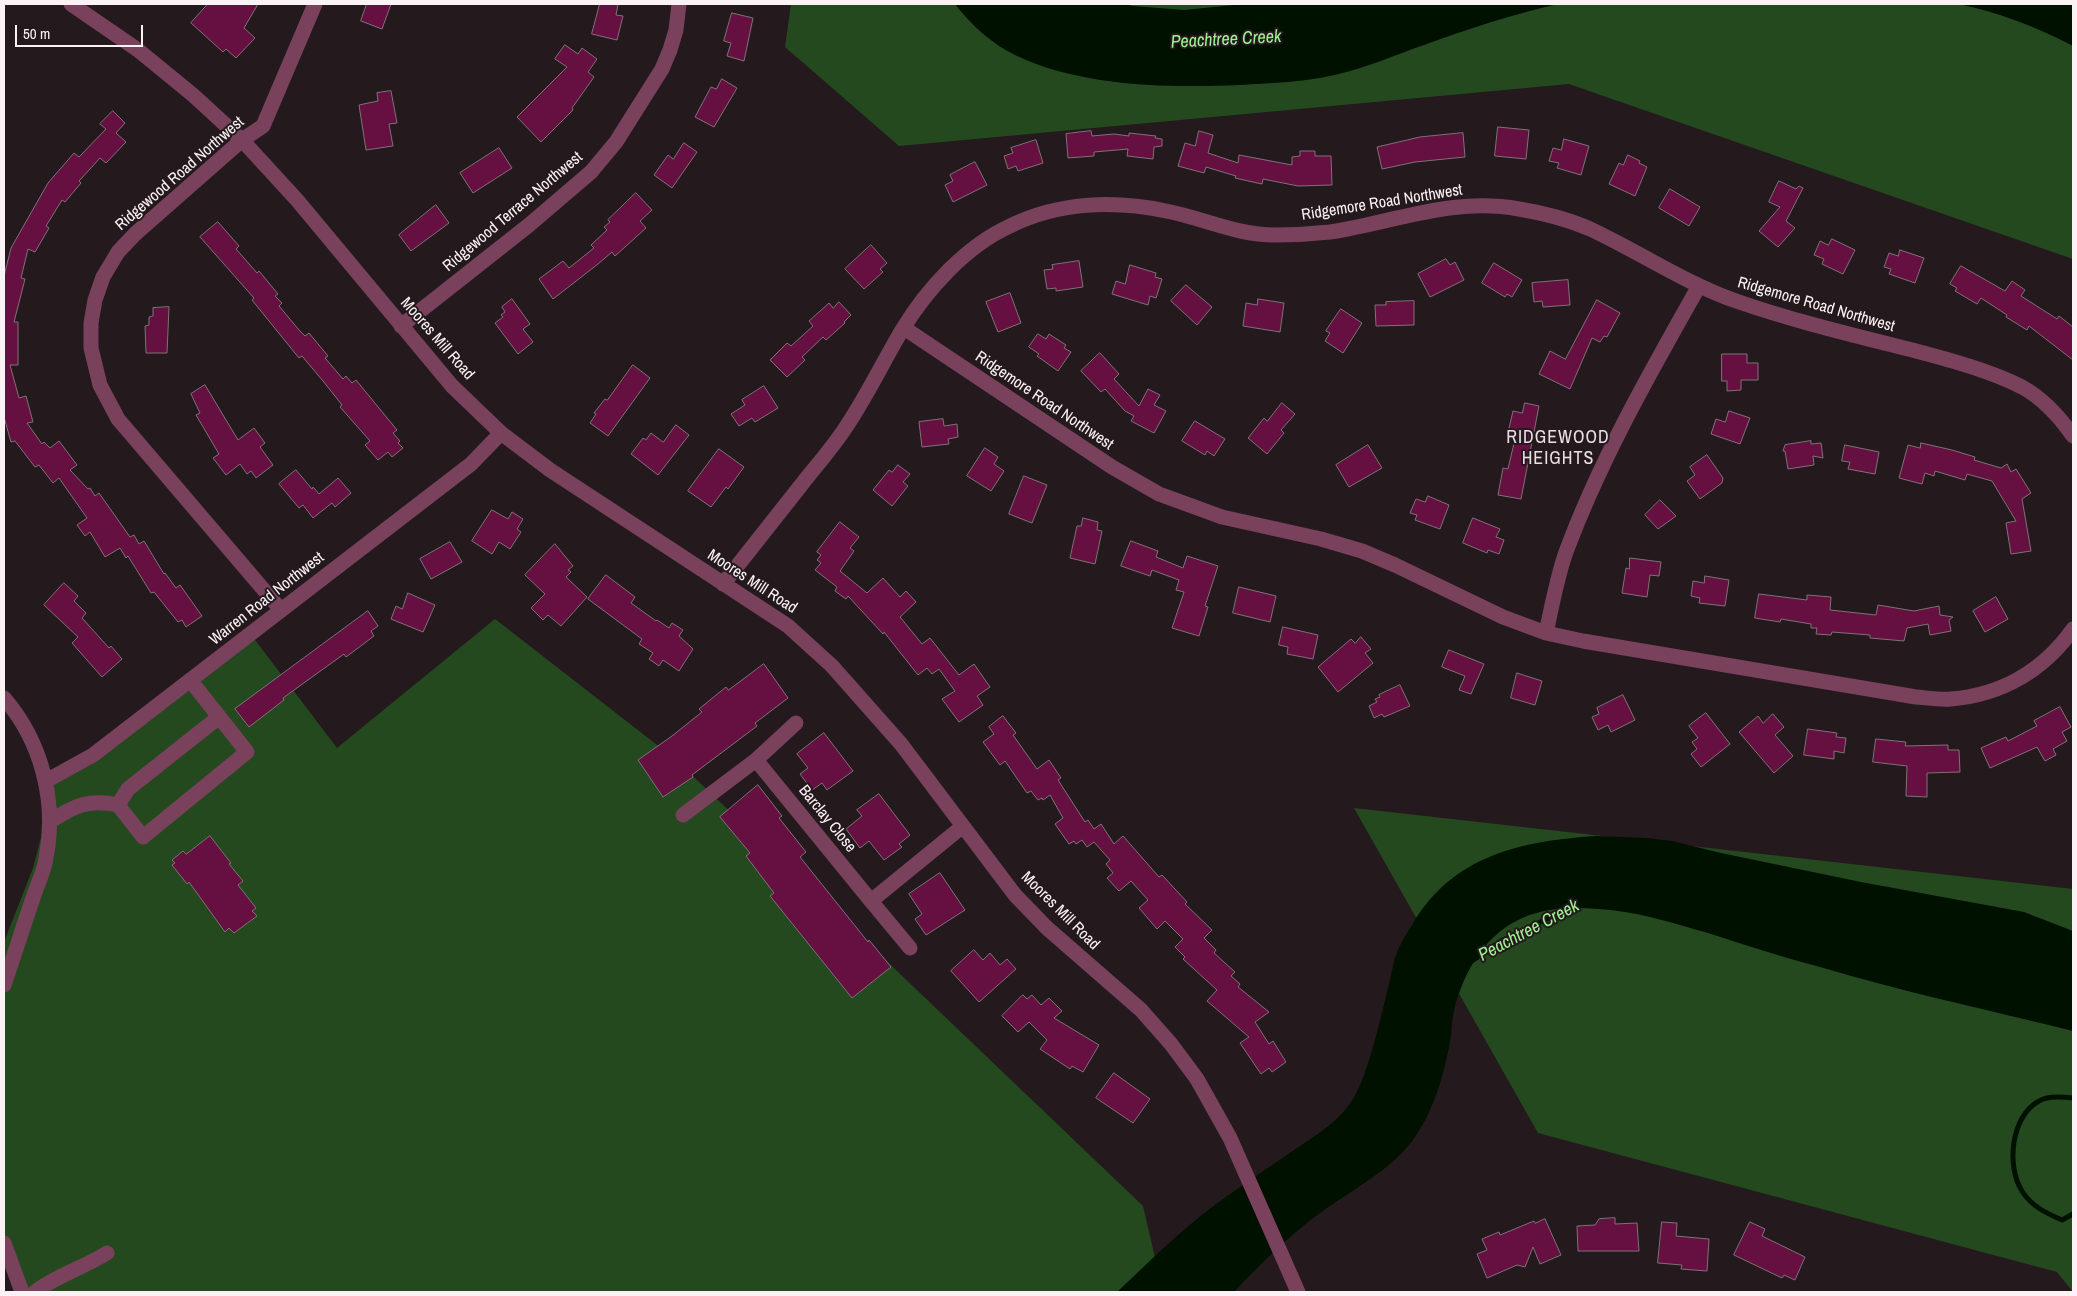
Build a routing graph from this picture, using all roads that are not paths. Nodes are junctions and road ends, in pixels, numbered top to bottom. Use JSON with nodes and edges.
{"nodes":[{"id":1,"x":71,"y":4,"type":"edge"},
{"id":2,"x":315,"y":4,"type":"edge"},
{"id":3,"x":678,"y":4,"type":"edge"},
{"id":4,"x":242,"y":140,"type":"junction"},
{"id":5,"x":1699,"y":286,"type":"junction"},
{"id":6,"x":401,"y":326,"type":"junction"},
{"id":7,"x":904,"y":328,"type":"junction"},
{"id":8,"x":501,"y":433,"type":"junction"},
{"id":9,"x":2073,"y":436,"type":"edge"},
{"id":10,"x":723,"y":584,"type":"junction"},
{"id":11,"x":281,"y":610,"type":"junction"},
{"id":12,"x":2073,"y":629,"type":"edge"},
{"id":13,"x":1546,"y":633,"type":"junction"},
{"id":14,"x":190,"y":680,"type":"junction"},
{"id":15,"x":4,"y":698,"type":"edge"},
{"id":16,"x":219,"y":717,"type":"junction"},
{"id":17,"x":796,"y":723,"type":"dead end"},
{"id":18,"x":756,"y":760,"type":"junction"},
{"id":19,"x":46,"y":781,"type":"junction"},
{"id":20,"x":118,"y":805,"type":"junction"},
{"id":21,"x":683,"y":815,"type":"dead end"},
{"id":22,"x":51,"y":821,"type":"junction"},
{"id":23,"x":963,"y":826,"type":"junction"},
{"id":24,"x":871,"y":900,"type":"junction"},
{"id":25,"x":910,"y":948,"type":"dead end"},
{"id":26,"x":4,"y":985,"type":"edge"},
{"id":27,"x":4,"y":1243,"type":"edge"},
{"id":28,"x":107,"y":1253,"type":"dead end"},
{"id":29,"x":1296,"y":1288,"type":"edge"},
{"id":30,"x":22,"y":1292,"type":"edge"},
{"id":31,"x":35,"y":1292,"type":"edge"}],
"edges":[{"from":1,"to":4,"type":"street","name":"Moores Mill Road"},
{"from":2,"to":4,"type":"street","name":"Ridgewood Road Northwest"},
{"from":3,"to":6,"type":"street","name":"Ridgewood Terrace Northwest"},
{"from":4,"to":6,"type":"street","name":"Moores Mill Road"},
{"from":4,"to":11,"type":"street","name":"Ridgewood Road Northwest"},
{"from":5,"to":7,"type":"street","name":"Ridgemore Road Northwest"},
{"from":5,"to":9,"type":"street","name":"Ridgemore Road Northwest"},
{"from":5,"to":13,"type":"street"},
{"from":6,"to":8,"type":"street","name":"Moores Mill Road"},
{"from":7,"to":10,"type":"street","name":"Ridgemore Road Northwest"},
{"from":7,"to":13,"type":"street","name":"Ridgemore Road Northwest"},
{"from":8,"to":10,"type":"street","name":"Moores Mill Road"},
{"from":8,"to":11,"type":"street","name":"Warren Road Northwest"},
{"from":10,"to":23,"type":"street","name":"Moores Mill Road"},
{"from":11,"to":14,"type":"street","name":"Warren Road Northwest"},
{"from":12,"to":13,"type":"street","name":"Ridgemore Road Northwest"},
{"from":14,"to":16,"type":"street"},
{"from":14,"to":19,"type":"street","name":"Warren Road Northwest"},
{"from":15,"to":19,"type":"street"},
{"from":16,"to":20,"type":"street"},
{"from":16,"to":20,"type":"street"},
{"from":17,"to":18,"type":"street"},
{"from":18,"to":21,"type":"street"},
{"from":18,"to":24,"type":"street","name":"Barclay Close"},
{"from":19,"to":22,"type":"street"},
{"from":20,"to":22,"type":"street"},
{"from":22,"to":26,"type":"street"},
{"from":23,"to":24,"type":"street"},
{"from":23,"to":29,"type":"street","name":"Moores Mill Road"},
{"from":24,"to":25,"type":"street","name":"Barclay Close"},
{"from":27,"to":30,"type":"street"},
{"from":28,"to":31,"type":"street"}]}
